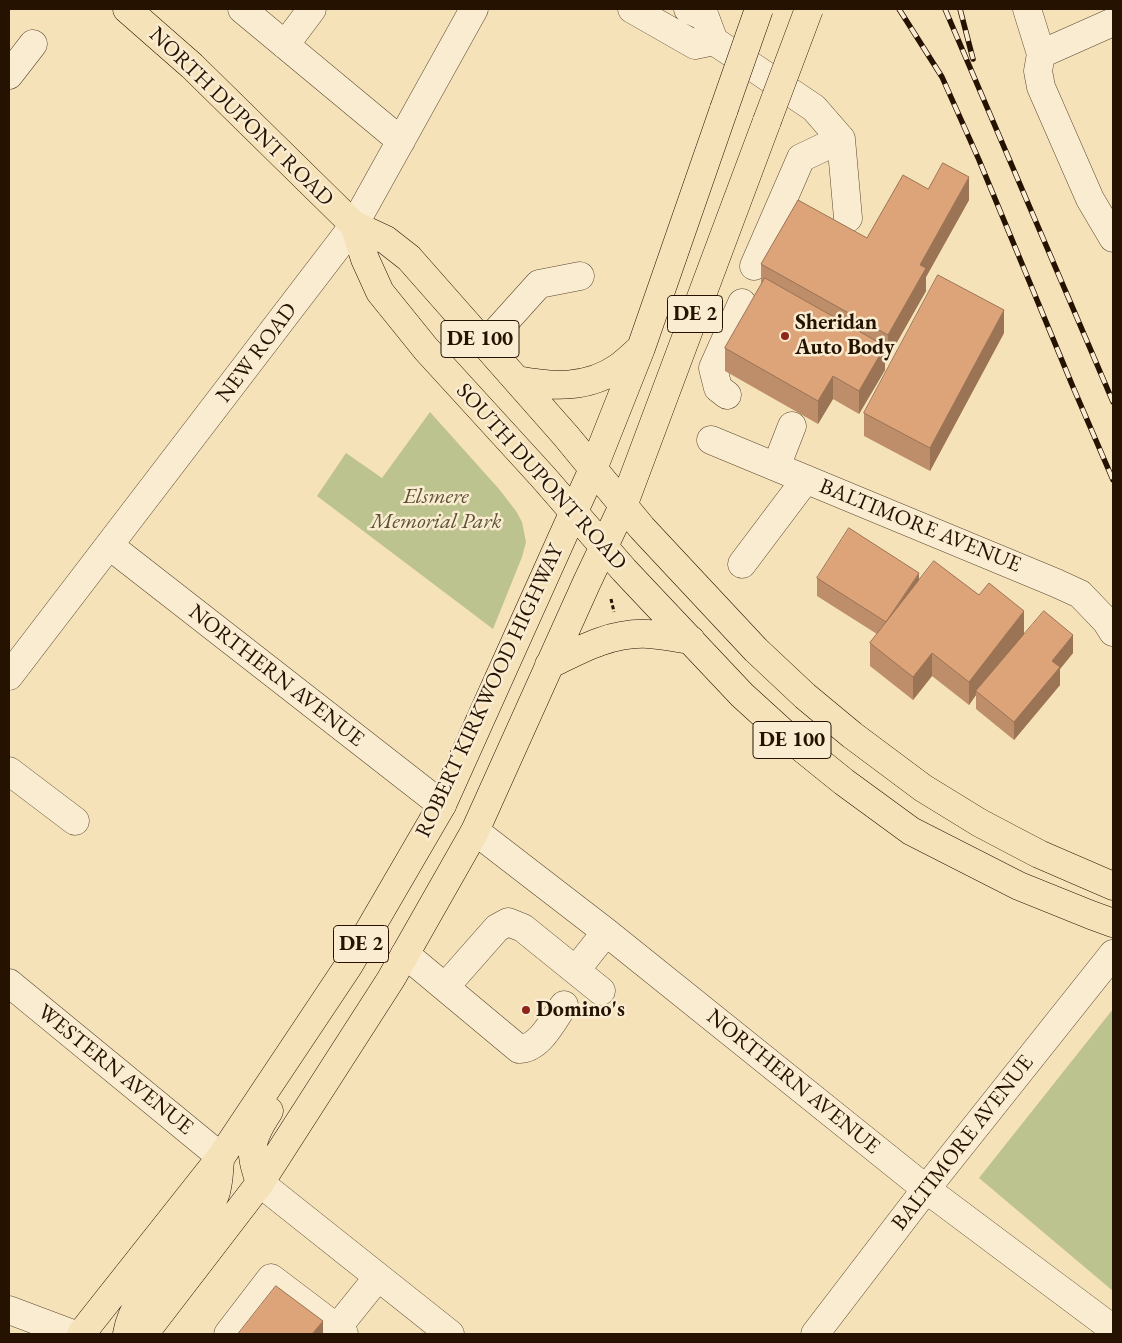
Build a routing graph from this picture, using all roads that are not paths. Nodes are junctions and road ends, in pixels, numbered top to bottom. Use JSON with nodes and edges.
{"nodes":[{"id":1,"x":127,"y":9,"type":"edge"},
{"id":2,"x":242,"y":9,"type":"edge"},
{"id":3,"x":312,"y":9,"type":"edge"},
{"id":4,"x":474,"y":9,"type":"edge"},
{"id":5,"x":632,"y":9,"type":"edge"},
{"id":6,"x":688,"y":9,"type":"edge"},
{"id":7,"x":759,"y":9,"type":"edge"},
{"id":8,"x":809,"y":9,"type":"edge"},
{"id":9,"x":1027,"y":9,"type":"edge"},
{"id":10,"x":1113,"y":22,"type":"edge"},
{"id":11,"x":714,"y":40,"type":"junction"},
{"id":12,"x":33,"y":44,"type":"dead end"},
{"id":13,"x":286,"y":45,"type":"junction"},
{"id":14,"x":1041,"y":54,"type":"junction"},
{"id":15,"x":9,"y":75,"type":"edge"},
{"id":16,"x":841,"y":139,"type":"junction"},
{"id":17,"x":401,"y":141,"type":"junction"},
{"id":18,"x":848,"y":218,"type":"dead end"},
{"id":19,"x":354,"y":225,"type":"junction"},
{"id":20,"x":1113,"y":238,"type":"edge"},
{"id":21,"x":754,"y":266,"type":"dead end"},
{"id":22,"x":580,"y":276,"type":"dead end"},
{"id":23,"x":742,"y":303,"type":"dead end"},
{"id":24,"x":485,"y":344,"type":"junction"},
{"id":25,"x":641,"y":348,"type":"junction"},
{"id":26,"x":517,"y":380,"type":"junction"},
{"id":27,"x":727,"y":395,"type":"dead end"},
{"id":28,"x":792,"y":426,"type":"dead end"},
{"id":29,"x":712,"y":440,"type":"dead end"},
{"id":30,"x":776,"y":467,"type":"junction"},
{"id":31,"x":593,"y":470,"type":"junction"},
{"id":32,"x":806,"y":479,"type":"junction"},
{"id":33,"x":623,"y":506,"type":"junction"},
{"id":34,"x":573,"y":512,"type":"junction"},
{"id":35,"x":604,"y":545,"type":"junction"},
{"id":36,"x":110,"y":546,"type":"junction"},
{"id":37,"x":742,"y":564,"type":"dead end"},
{"id":38,"x":1113,"y":632,"type":"edge"},
{"id":39,"x":691,"y":640,"type":"junction"},
{"id":40,"x":549,"y":665,"type":"junction"},
{"id":41,"x":9,"y":676,"type":"edge"},
{"id":42,"x":9,"y":771,"type":"edge"},
{"id":43,"x":442,"y":805,"type":"junction"},
{"id":44,"x":75,"y":821,"type":"dead end"},
{"id":45,"x":475,"y":831,"type":"junction"},
{"id":46,"x":1113,"y":886,"type":"edge"},
{"id":47,"x":1113,"y":923,"type":"edge"},
{"id":48,"x":606,"y":932,"type":"junction"},
{"id":49,"x":405,"y":954,"type":"junction"},
{"id":50,"x":1113,"y":954,"type":"edge"},
{"id":51,"x":576,"y":970,"type":"junction"},
{"id":52,"x":445,"y":987,"type":"junction"},
{"id":53,"x":11,"y":989,"type":"edge"},
{"id":54,"x":600,"y":991,"type":"dead end"},
{"id":55,"x":564,"y":1005,"type":"dead end"},
{"id":56,"x":311,"y":1022,"type":"junction"},
{"id":57,"x":221,"y":1157,"type":"junction"},
{"id":58,"x":260,"y":1183,"type":"junction"},
{"id":59,"x":926,"y":1189,"type":"junction"},
{"id":60,"x":378,"y":1277,"type":"junction"},
{"id":61,"x":9,"y":1310,"type":"edge"},
{"id":62,"x":37,"y":1328,"type":"edge"},
{"id":63,"x":1113,"y":1329,"type":"edge"},
{"id":64,"x":340,"y":1331,"type":"edge"},
{"id":65,"x":73,"y":1334,"type":"edge"},
{"id":66,"x":82,"y":1334,"type":"edge"},
{"id":67,"x":127,"y":1334,"type":"edge"},
{"id":68,"x":144,"y":1334,"type":"edge"},
{"id":69,"x":228,"y":1334,"type":"edge"},
{"id":70,"x":450,"y":1334,"type":"edge"},
{"id":71,"x":815,"y":1334,"type":"edge"}],
"edges":[{"from":1,"to":19,"type":"main road","name":"NORTH DUPONT ROAD","number":"DE 100"},
{"from":2,"to":13,"type":"street"},
{"from":3,"to":13,"type":"street"},
{"from":4,"to":17,"type":"street","name":"NEW ROAD"},
{"from":5,"to":11,"type":"street"},
{"from":6,"to":11,"type":"street"},
{"from":7,"to":25,"type":"main road","name":"ROBERT KIRKWOOD HIGHWAY","number":"DE 2","bridge":true},
{"from":8,"to":33,"type":"main road","name":"ROBERT KIRKWOOD HIGHWAY","number":"DE 2","bridge":true},
{"from":9,"to":14,"type":"street"},
{"from":10,"to":14,"type":"street"},
{"from":11,"to":16,"type":"street"},
{"from":12,"to":15,"type":"street"},
{"from":13,"to":17,"type":"street"},
{"from":14,"to":20,"type":"street"},
{"from":16,"to":18,"type":"street"},
{"from":16,"to":21,"type":"street"},
{"from":17,"to":19,"type":"street","name":"NEW ROAD"},
{"from":19,"to":24,"type":"main road","name":"SOUTH DUPONT ROAD","number":"DE 100"},
{"from":19,"to":34,"type":"main road","name":"SOUTH DUPONT ROAD","number":"DE 100"},
{"from":19,"to":36,"type":"street","name":"NEW ROAD"},
{"from":22,"to":24,"type":"street"},
{"from":23,"to":27,"type":"street"},
{"from":24,"to":26,"type":"main road","name":"SOUTH DUPONT ROAD","number":"DE 100"},
{"from":25,"to":26,"type":"main road"},
{"from":25,"to":31,"type":"main road","name":"ROBERT KIRKWOOD HIGHWAY","number":"DE 2"},
{"from":26,"to":31,"type":"main road","name":"SOUTH DUPONT ROAD","number":"DE 100"},
{"from":28,"to":30,"type":"street"},
{"from":29,"to":30,"type":"street","name":"BALTIMORE AVENUE"},
{"from":30,"to":32,"type":"street","name":"BALTIMORE AVENUE"},
{"from":31,"to":33,"type":"main road","name":"SOUTH DUPONT ROAD","number":"DE 100"},
{"from":31,"to":34,"type":"main road","name":"ROBERT KIRKWOOD HIGHWAY","number":"DE 2"},
{"from":32,"to":37,"type":"street"},
{"from":32,"to":38,"type":"street","name":"BALTIMORE AVENUE"},
{"from":33,"to":35,"type":"main road","name":"ROBERT KIRKWOOD HIGHWAY","number":"DE 2"},
{"from":33,"to":46,"type":"main road","name":"SOUTH DUPONT ROAD","number":"DE 100"},
{"from":34,"to":35,"type":"main road","name":"SOUTH DUPONT ROAD","number":"DE 100"},
{"from":34,"to":43,"type":"main road","name":"ROBERT KIRKWOOD HIGHWAY","number":"DE 2"},
{"from":35,"to":39,"type":"main road","name":"SOUTH DUPONT ROAD","number":"DE 100"},
{"from":35,"to":40,"type":"main road","name":"ROBERT KIRKWOOD HIGHWAY","number":"DE 2"},
{"from":36,"to":41,"type":"street","name":"NEW ROAD"},
{"from":36,"to":43,"type":"street","name":"NORTHERN AVENUE"},
{"from":39,"to":40,"type":"main road"},
{"from":39,"to":47,"type":"main road","name":"SOUTH DUPONT ROAD","number":"DE 100"},
{"from":40,"to":45,"type":"main road","name":"ROBERT KIRKWOOD HIGHWAY","number":"DE 2"},
{"from":42,"to":44,"type":"street"},
{"from":43,"to":56,"type":"main road","name":"ROBERT KIRKWOOD HIGHWAY","number":"DE 2"},
{"from":45,"to":48,"type":"street","name":"NORTHERN AVENUE"},
{"from":45,"to":49,"type":"main road","name":"ROBERT KIRKWOOD HIGHWAY","number":"DE 2"},
{"from":48,"to":51,"type":"street"},
{"from":48,"to":59,"type":"street","name":"NORTHERN AVENUE"},
{"from":49,"to":52,"type":"street"},
{"from":49,"to":58,"type":"main road","name":"ROBERT KIRKWOOD HIGHWAY","number":"DE 2"},
{"from":50,"to":59,"type":"street","name":"BALTIMORE AVENUE"},
{"from":51,"to":52,"type":"street"},
{"from":51,"to":54,"type":"street"},
{"from":52,"to":55,"type":"street"},
{"from":53,"to":57,"type":"street","name":"WESTERN AVENUE"},
{"from":56,"to":57,"type":"main road","name":"ROBERT KIRKWOOD HIGHWAY","number":"DE 2"},
{"from":56,"to":58,"type":"main road"},
{"from":57,"to":66,"type":"main road","name":"ROBERT KIRKWOOD HIGHWAY","number":"DE 2"},
{"from":57,"to":67,"type":"main road"},
{"from":58,"to":60,"type":"street"},
{"from":58,"to":68,"type":"main road","name":"ROBERT KIRKWOOD HIGHWAY","number":"DE 2"},
{"from":59,"to":63,"type":"street","name":"NORTHERN AVENUE"},
{"from":59,"to":71,"type":"street","name":"BALTIMORE AVENUE"},
{"from":60,"to":64,"type":"street"},
{"from":60,"to":70,"type":"street"},
{"from":61,"to":62,"type":"street"},
{"from":62,"to":65,"type":"street"},
{"from":64,"to":69,"type":"street"}]}
